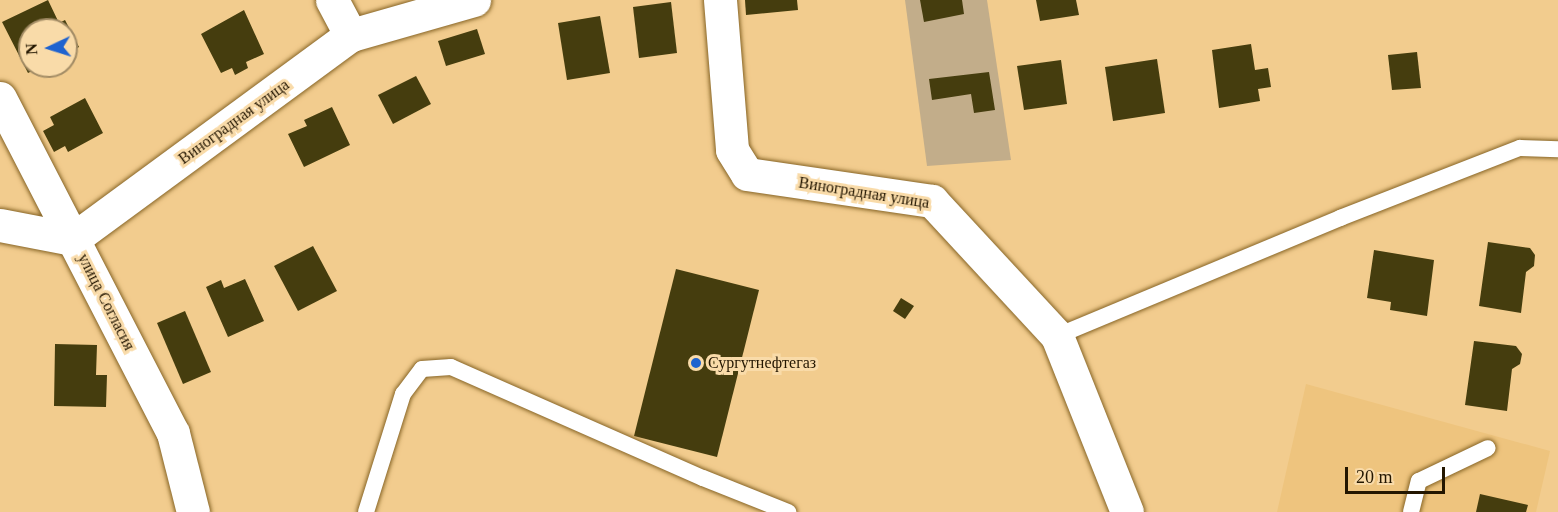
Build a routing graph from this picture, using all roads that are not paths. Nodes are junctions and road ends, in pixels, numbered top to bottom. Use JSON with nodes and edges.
{"nodes":[{"id":1,"x":332,"y":0,"type":"edge"},
{"id":2,"x":474,"y":0,"type":"edge"},
{"id":3,"x":720,"y":0,"type":"edge"},
{"id":4,"x":351,"y":35,"type":"junction"},
{"id":5,"x":0,"y":98,"type":"edge"},
{"id":6,"x":1558,"y":149,"type":"edge"},
{"id":7,"x":0,"y":225,"type":"edge"},
{"id":8,"x":73,"y":239,"type":"junction"},
{"id":9,"x":1057,"y":336,"type":"junction"},
{"id":10,"x":1488,"y":448,"type":"dead end"},
{"id":11,"x":194,"y":512,"type":"edge"},
{"id":12,"x":366,"y":512,"type":"edge"},
{"id":13,"x":788,"y":512,"type":"edge"},
{"id":14,"x":1126,"y":512,"type":"edge"},
{"id":15,"x":1411,"y":512,"type":"edge"}],
"edges":[{"from":1,"to":4,"type":"street"},
{"from":2,"to":4,"type":"street","name":"Виноградная улица"},
{"from":3,"to":9,"type":"street","name":"Виноградная улица"},
{"from":4,"to":8,"type":"street","name":"Виноградная улица"},
{"from":5,"to":8,"type":"street","name":"улица Согласия"},
{"from":6,"to":9,"type":"lane"},
{"from":7,"to":8,"type":"street"},
{"from":8,"to":11,"type":"street","name":"улица Согласия"},
{"from":9,"to":14,"type":"street","name":"Виноградная улица"},
{"from":10,"to":15,"type":"lane"},
{"from":12,"to":13,"type":"lane"}]}
